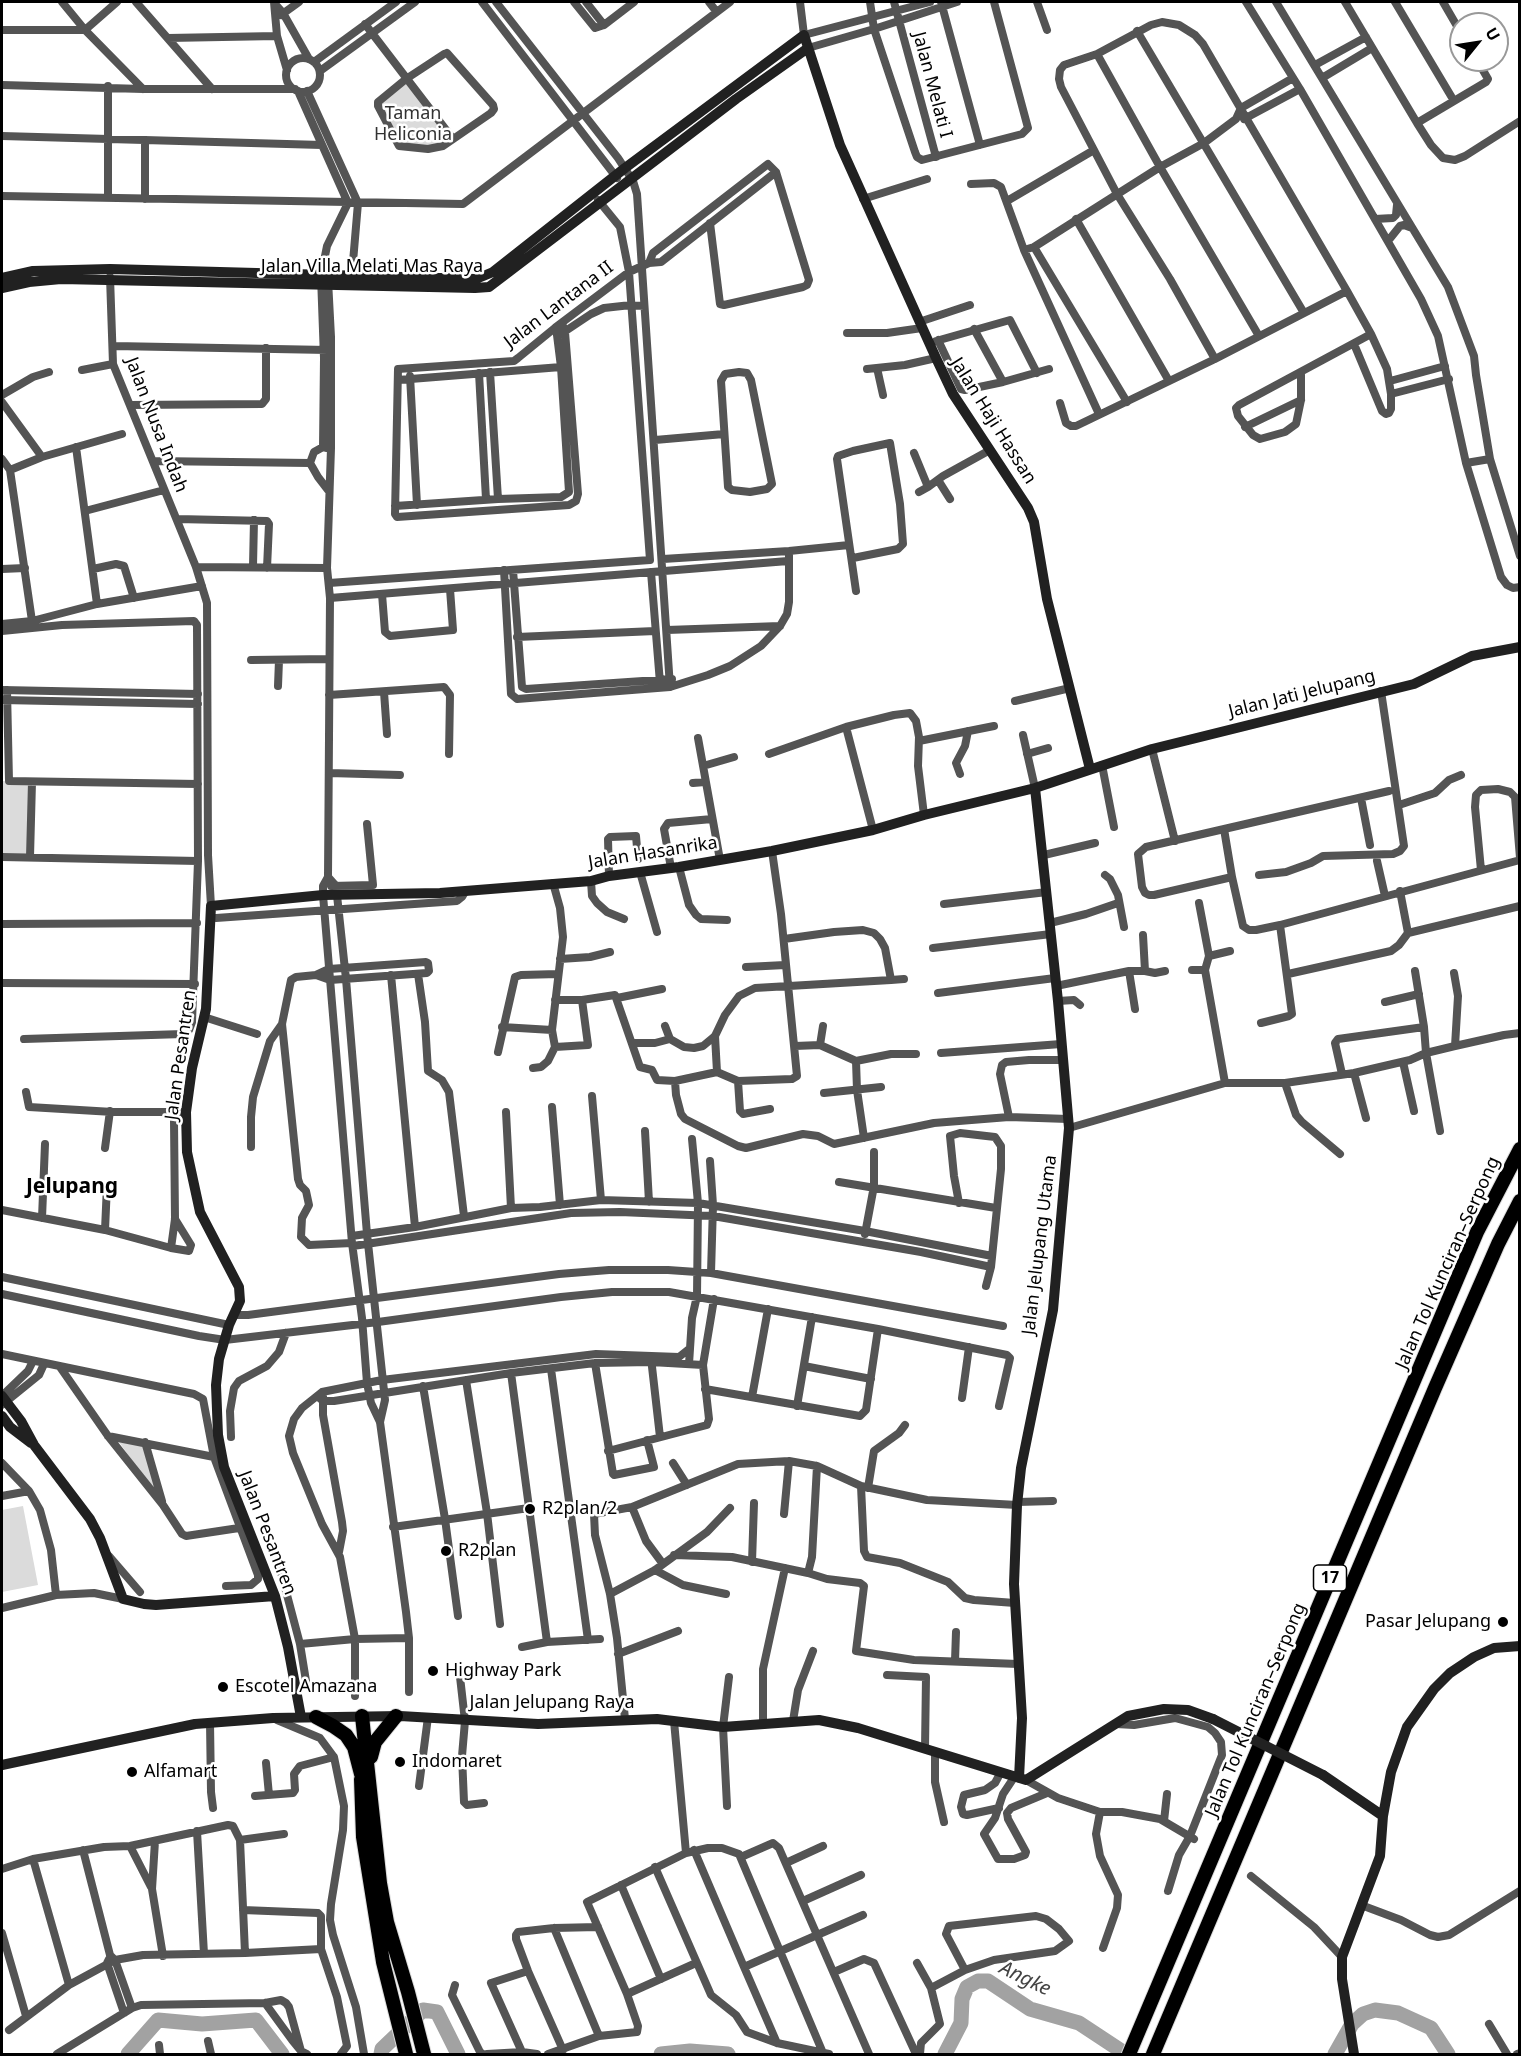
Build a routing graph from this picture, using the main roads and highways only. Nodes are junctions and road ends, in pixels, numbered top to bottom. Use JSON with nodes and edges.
{"nodes":[{"id":1,"x":1520,"y":1149,"type":"edge"},
{"id":2,"x":1520,"y":1201,"type":"edge"},
{"id":3,"x":359,"y":1716,"type":"road end"},
{"id":4,"x":396,"y":1716,"type":"road end"},
{"id":5,"x":316,"y":1717,"type":"road end"},
{"id":6,"x":365,"y":1770,"type":"junction"},
{"id":7,"x":422,"y":2048,"type":"edge"},
{"id":8,"x":406,"y":2055,"type":"edge"},
{"id":9,"x":1129,"y":2055,"type":"edge"},
{"id":10,"x":1153,"y":2055,"type":"edge"}],
"edges":[{"from":1,"to":9,"type":"highway","name":"Jalan Tol Kunciran–Serpong","number":"17"},
{"from":2,"to":10,"type":"highway","number":"17"},
{"from":3,"to":6,"type":"highway"},
{"from":4,"to":6,"type":"highway"},
{"from":5,"to":6,"type":"highway"},
{"from":6,"to":7,"type":"highway"},
{"from":6,"to":8,"type":"highway"}]}
